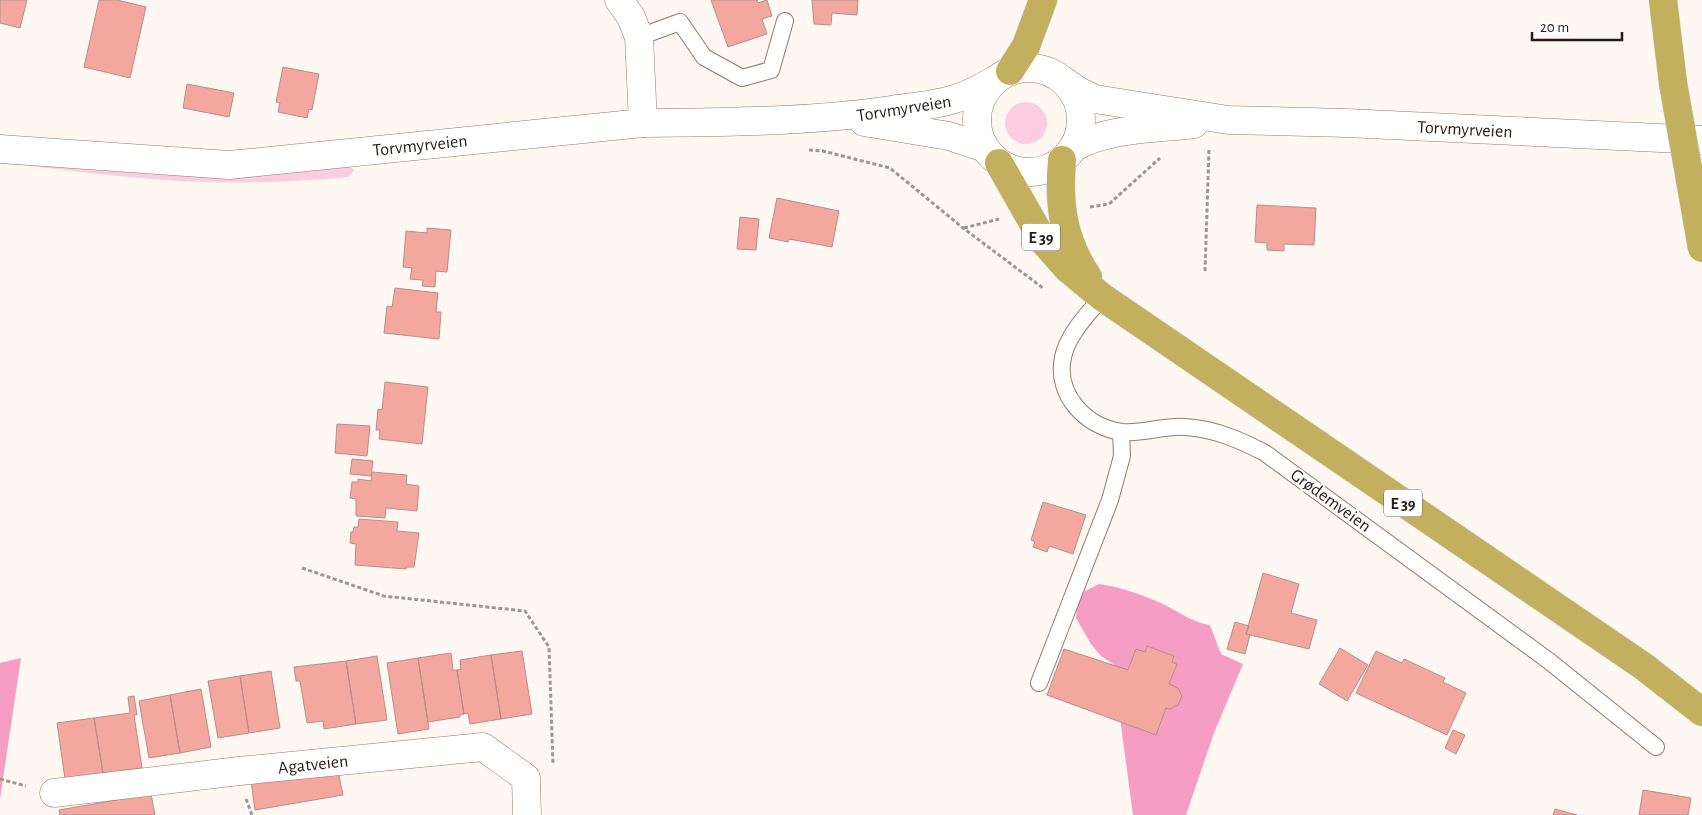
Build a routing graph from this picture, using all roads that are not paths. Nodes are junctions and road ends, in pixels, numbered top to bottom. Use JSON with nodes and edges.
{"nodes":[{"id":1,"x":619,"y":0,"type":"edge"},
{"id":2,"x":1043,"y":0,"type":"edge"},
{"id":3,"x":1663,"y":0,"type":"edge"},
{"id":4,"x":785,"y":21,"type":"dead end"},
{"id":5,"x":639,"y":37,"type":"junction"},
{"id":6,"x":1001,"y":76,"type":"junction"},
{"id":7,"x":1061,"y":78,"type":"junction"},
{"id":8,"x":840,"y":118,"type":"junction"},
{"id":9,"x":1228,"y":120,"type":"junction"},
{"id":10,"x":643,"y":123,"type":"junction"},
{"id":11,"x":1702,"y":140,"type":"edge"},
{"id":12,"x":0,"y":149,"type":"edge"},
{"id":13,"x":1068,"y":154,"type":"junction"},
{"id":14,"x":992,"y":156,"type":"junction"},
{"id":15,"x":1702,"y":249,"type":"edge"},
{"id":16,"x":1102,"y":297,"type":"junction"},
{"id":17,"x":1121,"y":432,"type":"junction"},
{"id":18,"x":1038,"y":683,"type":"dead end"},
{"id":19,"x":1702,"y":712,"type":"edge"},
{"id":20,"x":1656,"y":747,"type":"dead end"},
{"id":21,"x":54,"y":794,"type":"dead end"},
{"id":22,"x":528,"y":815,"type":"edge"}],
"edges":[{"from":1,"to":5,"type":"main road"},
{"from":2,"to":6,"type":"highway"},
{"from":3,"to":15,"type":"highway","bridge":true},
{"from":4,"to":5,"type":"lane"},
{"from":5,"to":10,"type":"main road"},
{"from":6,"to":7,"type":"main road"},
{"from":6,"to":8,"type":"main road","name":"Torvmyrveien"},
{"from":6,"to":14,"type":"main road"},
{"from":7,"to":9,"type":"main road","name":"Torvmyrveien"},
{"from":7,"to":13,"type":"main road"},
{"from":8,"to":10,"type":"main road","name":"Torvmyrveien"},
{"from":8,"to":14,"type":"main road","name":"Torvmyrveien"},
{"from":9,"to":11,"type":"main road","name":"Torvmyrveien"},
{"from":9,"to":13,"type":"main road","name":"Torvmyrveien"},
{"from":10,"to":12,"type":"main road","name":"Torvmyrveien"},
{"from":13,"to":14,"type":"main road"},
{"from":13,"to":16,"type":"highway","number":"E 39"},
{"from":14,"to":16,"type":"highway","number":"E 39"},
{"from":16,"to":17,"type":"lane","name":"Grødemveien"},
{"from":16,"to":19,"type":"highway","number":"E 39"},
{"from":17,"to":18,"type":"lane"},
{"from":17,"to":20,"type":"lane","name":"Grødemveien"},
{"from":21,"to":22,"type":"main road","name":"Agatveien"}]}
